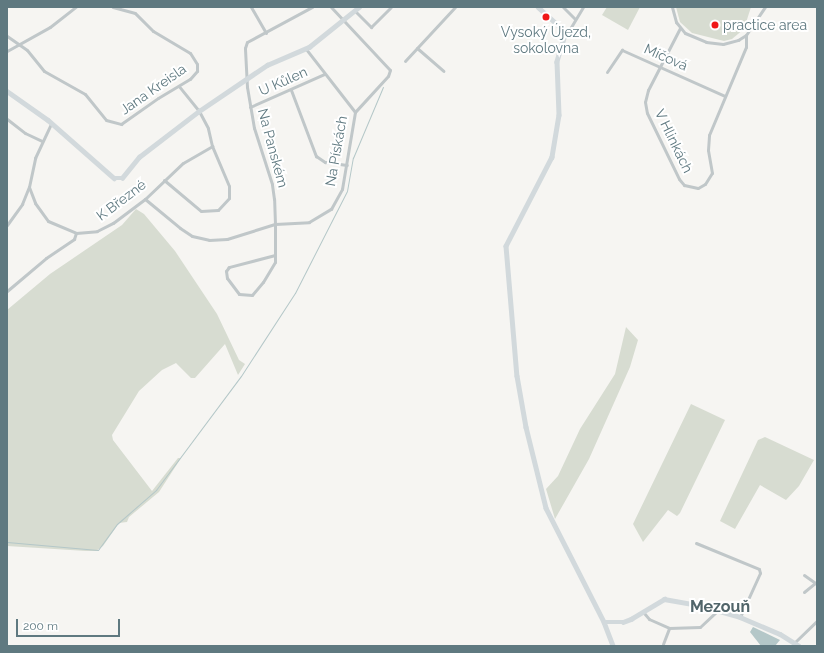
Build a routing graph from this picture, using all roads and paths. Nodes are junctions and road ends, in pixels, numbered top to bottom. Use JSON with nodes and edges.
{"nodes":[{"id":1,"x":76,"y":7,"type":"edge"},
{"id":2,"x":113,"y":7,"type":"edge"},
{"id":3,"x":251,"y":7,"type":"edge"},
{"id":4,"x":312,"y":7,"type":"edge"},
{"id":5,"x":331,"y":7,"type":"edge"},
{"id":6,"x":359,"y":7,"type":"edge"},
{"id":7,"x":391,"y":7,"type":"edge"},
{"id":8,"x":455,"y":7,"type":"edge"},
{"id":9,"x":538,"y":7,"type":"edge"},
{"id":10,"x":563,"y":7,"type":"edge"},
{"id":11,"x":583,"y":7,"type":"edge"},
{"id":12,"x":672,"y":7,"type":"edge"},
{"id":13,"x":764,"y":7,"type":"edge"},
{"id":14,"x":355,"y":11,"type":"junction"},
{"id":15,"x":575,"y":19,"type":"junction"},
{"id":16,"x":343,"y":20,"type":"junction"},
{"id":17,"x":680,"y":28,"type":"junction"},
{"id":18,"x":266,"y":33,"type":"junction"},
{"id":19,"x":746,"y":35,"type":"junction"},
{"id":20,"x":7,"y":36,"type":"edge"},
{"id":21,"x":564,"y":39,"type":"junction"},
{"id":22,"x":16,"y":44,"type":"junction"},
{"id":23,"x":306,"y":48,"type":"junction"},
{"id":24,"x":417,"y":48,"type":"junction"},
{"id":25,"x":7,"y":51,"type":"edge"},
{"id":26,"x":405,"y":61,"type":"dead end"},
{"id":27,"x":660,"y":66,"type":"junction"},
{"id":28,"x":443,"y":71,"type":"dead end"},
{"id":29,"x":607,"y":72,"type":"dead end"},
{"id":30,"x":324,"y":74,"type":"junction"},
{"id":31,"x":247,"y":78,"type":"junction"},
{"id":32,"x":178,"y":86,"type":"junction"},
{"id":33,"x":291,"y":90,"type":"junction"},
{"id":34,"x":7,"y":92,"type":"edge"},
{"id":35,"x":725,"y":96,"type":"junction"},
{"id":36,"x":250,"y":107,"type":"junction"},
{"id":37,"x":198,"y":111,"type":"junction"},
{"id":38,"x":355,"y":112,"type":"junction"},
{"id":39,"x":7,"y":119,"type":"edge"},
{"id":40,"x":51,"y":123,"type":"junction"},
{"id":41,"x":42,"y":141,"type":"junction"},
{"id":42,"x":212,"y":146,"type":"junction"},
{"id":43,"x":347,"y":165,"type":"junction"},
{"id":44,"x":164,"y":180,"type":"junction"},
{"id":45,"x":29,"y":187,"type":"junction"},
{"id":46,"x":145,"y":199,"type":"junction"},
{"id":47,"x":275,"y":224,"type":"junction"},
{"id":48,"x":7,"y":225,"type":"edge"},
{"id":49,"x":76,"y":233,"type":"junction"},
{"id":50,"x":275,"y":255,"type":"junction"},
{"id":51,"x":7,"y":291,"type":"edge"},
{"id":52,"x":696,"y":543,"type":"dead end"},
{"id":53,"x":804,"y":575,"type":"dead end"},
{"id":54,"x":816,"y":583,"type":"edge"},
{"id":55,"x":804,"y":592,"type":"dead end"},
{"id":56,"x":718,"y":610,"type":"junction"},
{"id":57,"x":644,"y":613,"type":"junction"},
{"id":58,"x":740,"y":617,"type":"junction"},
{"id":59,"x":817,"y":621,"type":"edge"},
{"id":60,"x":604,"y":622,"type":"junction"},
{"id":61,"x":669,"y":628,"type":"junction"},
{"id":62,"x":663,"y":644,"type":"dead end"},
{"id":63,"x":797,"y":644,"type":"edge"},
{"id":64,"x":613,"y":646,"type":"edge"}],
"edges":[{"from":1,"to":22,"type":"street"},
{"from":2,"to":32,"type":"street","name":"Jana Kreisla"},
{"from":3,"to":18,"type":"street"},
{"from":4,"to":18,"type":"street"},
{"from":5,"to":16,"type":"street"},
{"from":6,"to":14,"type":"street"},
{"from":7,"to":14,"type":"street"},
{"from":8,"to":24,"type":"street"},
{"from":9,"to":21,"type":"street"},
{"from":10,"to":15,"type":"street"},
{"from":11,"to":15,"type":"street"},
{"from":12,"to":17,"type":"street"},
{"from":13,"to":19,"type":"street"},
{"from":14,"to":16,"type":"street"},
{"from":15,"to":21,"type":"street"},
{"from":16,"to":23,"type":"street"},
{"from":16,"to":38,"type":"street"},
{"from":17,"to":19,"type":"street"},
{"from":17,"to":27,"type":"street","name":"V Hlinkách"},
{"from":18,"to":31,"type":"street","name":"Na Panském"},
{"from":19,"to":35,"type":"street","name":"V Hlinkách"},
{"from":20,"to":22,"type":"street","name":"Jana Kreisla"},
{"from":21,"to":60,"type":"street"},
{"from":22,"to":25,"type":"street"},
{"from":22,"to":32,"type":"street","name":"Jana Kreisla"},
{"from":23,"to":30,"type":"street","name":"Na Pískách"},
{"from":23,"to":31,"type":"street"},
{"from":24,"to":26,"type":"street"},
{"from":24,"to":28,"type":"street"},
{"from":27,"to":29,"type":"street","name":"Míčová"},
{"from":27,"to":35,"type":"street","name":"Míčová"},
{"from":27,"to":35,"type":"street","name":"V Hlinkách"},
{"from":30,"to":33,"type":"street","name":"U Kůlen"},
{"from":30,"to":38,"type":"street","name":"Na Pískách"},
{"from":31,"to":36,"type":"street","name":"Na Panském"},
{"from":31,"to":37,"type":"street"},
{"from":32,"to":37,"type":"street"},
{"from":33,"to":36,"type":"street","name":"U Kůlen"},
{"from":33,"to":43,"type":"street"},
{"from":34,"to":40,"type":"street"},
{"from":36,"to":47,"type":"street","name":"Na Panském"},
{"from":37,"to":40,"type":"street"},
{"from":37,"to":42,"type":"street"},
{"from":38,"to":43,"type":"street","name":"Na Pískách"},
{"from":39,"to":41,"type":"street"},
{"from":40,"to":41,"type":"street"},
{"from":41,"to":45,"type":"street"},
{"from":42,"to":44,"type":"street","name":"K Březné"},
{"from":42,"to":44,"type":"street"},
{"from":43,"to":47,"type":"street","name":"Na Pískách"},
{"from":44,"to":46,"type":"street","name":"K Březné"},
{"from":45,"to":48,"type":"street"},
{"from":45,"to":49,"type":"street"},
{"from":46,"to":47,"type":"street","name":"Na Pískách"},
{"from":46,"to":49,"type":"street","name":"K Březné"},
{"from":47,"to":50,"type":"street","name":"Na Panském"},
{"from":49,"to":51,"type":"street"},
{"from":50,"to":50,"type":"street","name":"Na Panském"},
{"from":52,"to":58,"type":"street"},
{"from":53,"to":54,"type":"street"},
{"from":54,"to":55,"type":"street"},
{"from":56,"to":57,"type":"street"},
{"from":56,"to":58,"type":"street"},
{"from":56,"to":61,"type":"street"},
{"from":57,"to":60,"type":"street"},
{"from":57,"to":61,"type":"street"},
{"from":58,"to":63,"type":"street"},
{"from":59,"to":63,"type":"street"},
{"from":60,"to":64,"type":"street"},
{"from":61,"to":62,"type":"street"}]}
